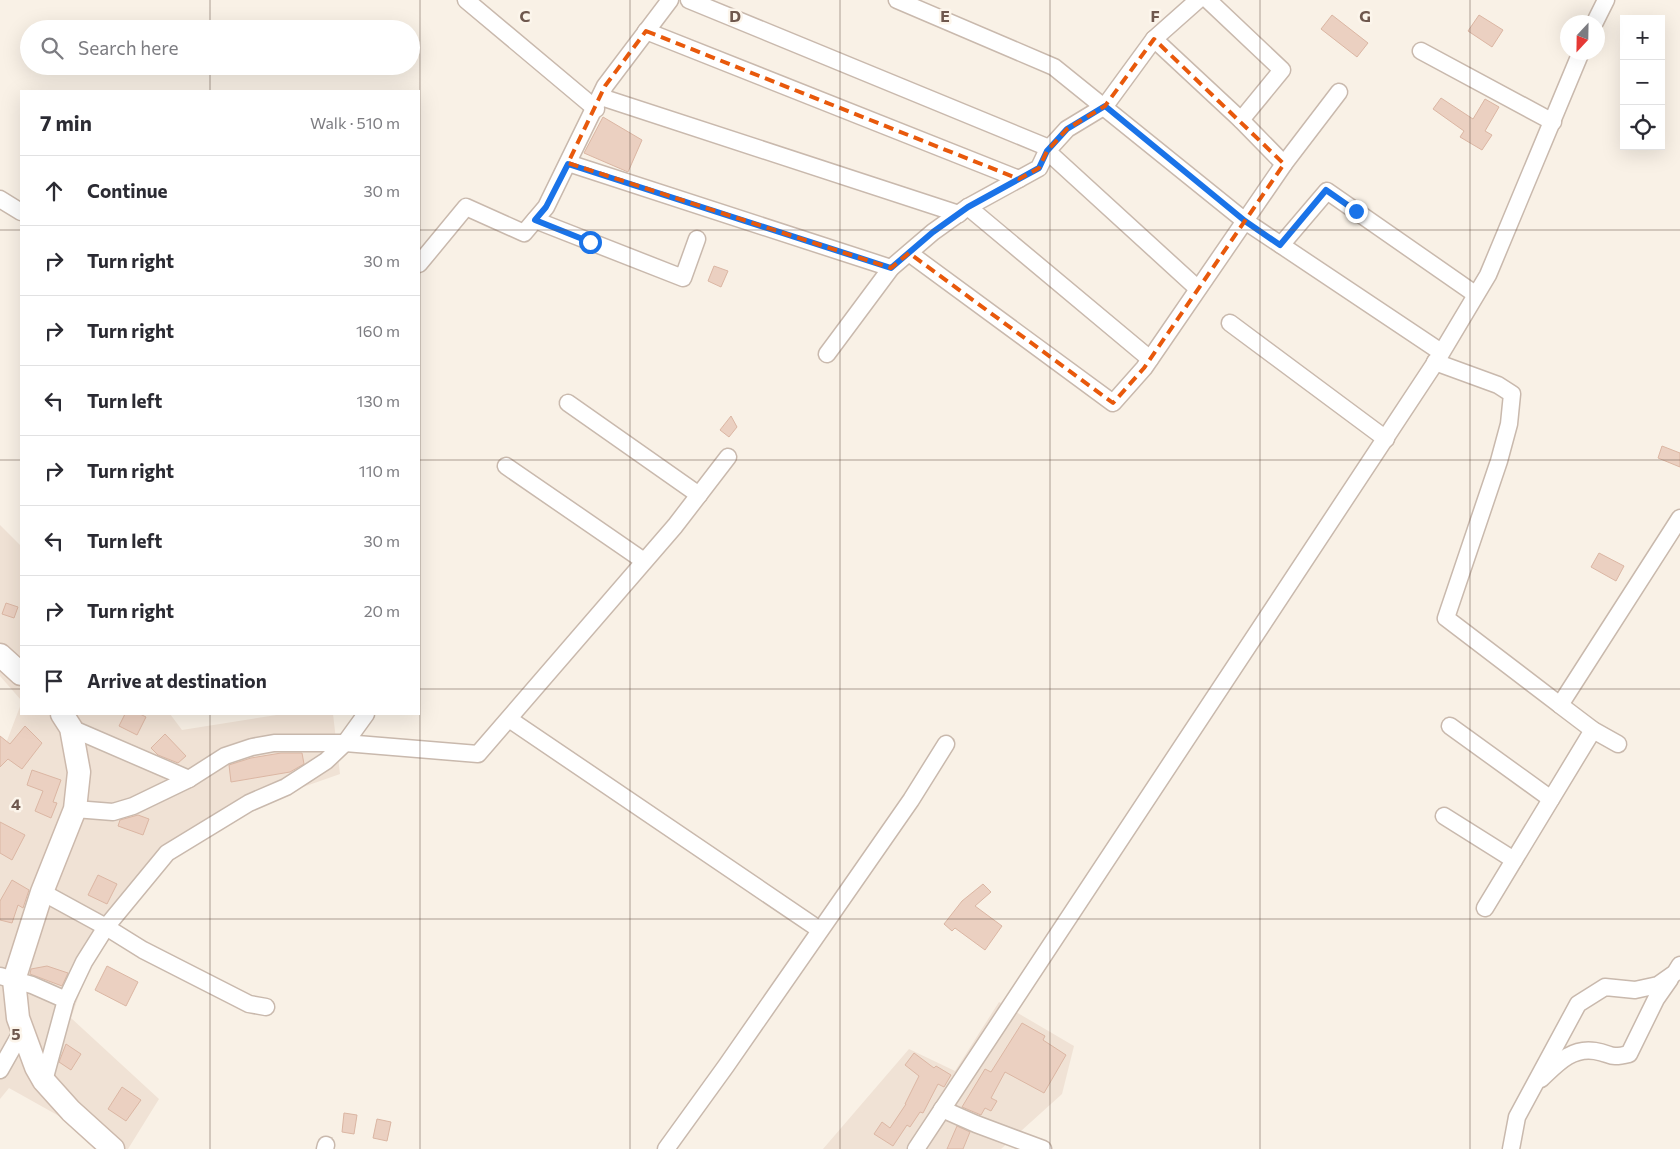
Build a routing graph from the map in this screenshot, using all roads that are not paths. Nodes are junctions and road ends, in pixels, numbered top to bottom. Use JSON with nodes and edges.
{"nodes":[{"id":1,"x":670,"y":0,"type":"edge"},
{"id":2,"x":690,"y":0,"type":"edge"},
{"id":3,"x":897,"y":0,"type":"edge"},
{"id":4,"x":1198,"y":0,"type":"edge"},
{"id":5,"x":1208,"y":0,"type":"edge"},
{"id":6,"x":1606,"y":0,"type":"edge"},
{"id":7,"x":476,"y":3,"type":"edge"},
{"id":8,"x":1598,"y":15,"type":"edge"},
{"id":9,"x":646,"y":31,"type":"junction"},
{"id":10,"x":1154,"y":39,"type":"junction"},
{"id":11,"x":1421,"y":51,"type":"dead end"},
{"id":12,"x":1578,"y":60,"type":"edge"},
{"id":13,"x":1339,"y":92,"type":"dead end"},
{"id":14,"x":598,"y":103,"type":"junction"},
{"id":15,"x":1105,"y":106,"type":"junction"},
{"id":16,"x":1241,"y":120,"type":"junction"},
{"id":17,"x":1553,"y":122,"type":"junction"},
{"id":18,"x":1048,"y":150,"type":"junction"},
{"id":19,"x":568,"y":164,"type":"junction"},
{"id":20,"x":1284,"y":164,"type":"junction"},
{"id":21,"x":1019,"y":179,"type":"junction"},
{"id":22,"x":0,"y":199,"type":"edge"},
{"id":23,"x":20,"y":211,"type":"edge"},
{"id":24,"x":963,"y":211,"type":"junction"},
{"id":25,"x":535,"y":220,"type":"junction"},
{"id":26,"x":1245,"y":221,"type":"junction"},
{"id":27,"x":698,"y":239,"type":"dead end"},
{"id":28,"x":1280,"y":245,"type":"junction"},
{"id":29,"x":909,"y":253,"type":"junction"},
{"id":30,"x":420,"y":263,"type":"edge"},
{"id":31,"x":891,"y":268,"type":"junction"},
{"id":32,"x":1197,"y":288,"type":"junction"},
{"id":33,"x":1475,"y":294,"type":"junction"},
{"id":34,"x":1230,"y":323,"type":"dead end"},
{"id":35,"x":828,"y":354,"type":"dead end"},
{"id":36,"x":1438,"y":357,"type":"junction"},
{"id":37,"x":1150,"y":359,"type":"junction"},
{"id":38,"x":568,"y":403,"type":"dead end"},
{"id":39,"x":1386,"y":438,"type":"junction"},
{"id":40,"x":728,"y":457,"type":"dead end"},
{"id":41,"x":506,"y":466,"type":"dead end"},
{"id":42,"x":699,"y":496,"type":"junction"},
{"id":43,"x":1680,"y":518,"type":"edge"},
{"id":44,"x":644,"y":561,"type":"junction"},
{"id":45,"x":0,"y":655,"type":"edge"},
{"id":46,"x":20,"y":673,"type":"edge"},
{"id":47,"x":1560,"y":705,"type":"junction"},
{"id":48,"x":365,"y":715,"type":"edge"},
{"id":49,"x":509,"y":719,"type":"junction"},
{"id":50,"x":66,"y":721,"type":"edge"},
{"id":51,"x":1450,"y":726,"type":"dead end"},
{"id":52,"x":1594,"y":730,"type":"junction"},
{"id":53,"x":345,"y":742,"type":"junction"},
{"id":54,"x":946,"y":744,"type":"dead end"},
{"id":55,"x":1618,"y":744,"type":"dead end"},
{"id":56,"x":189,"y":779,"type":"junction"},
{"id":57,"x":1551,"y":799,"type":"junction"},
{"id":58,"x":75,"y":809,"type":"junction"},
{"id":59,"x":1444,"y":816,"type":"dead end"},
{"id":60,"x":1514,"y":860,"type":"junction"},
{"id":61,"x":42,"y":892,"type":"junction"},
{"id":62,"x":1485,"y":908,"type":"dead end"},
{"id":63,"x":106,"y":927,"type":"junction"},
{"id":64,"x":820,"y":930,"type":"junction"},
{"id":65,"x":1678,"y":969,"type":"edge"},
{"id":66,"x":7,"y":978,"type":"edge"},
{"id":67,"x":66,"y":1000,"type":"junction"},
{"id":68,"x":266,"y":1007,"type":"dead end"},
{"id":69,"x":22,"y":1031,"type":"junction"},
{"id":70,"x":0,"y":1070,"type":"edge"},
{"id":71,"x":44,"y":1081,"type":"junction"},
{"id":72,"x":1532,"y":1088,"type":"junction"},
{"id":73,"x":942,"y":1109,"type":"junction"},
{"id":74,"x":113,"y":1149,"type":"edge"},
{"id":75,"x":666,"y":1149,"type":"edge"},
{"id":76,"x":916,"y":1149,"type":"edge"},
{"id":77,"x":1043,"y":1149,"type":"edge"},
{"id":78,"x":1511,"y":1149,"type":"edge"}],
"edges":[{"from":1,"to":9,"type":"street"},
{"from":2,"to":18,"type":"street"},
{"from":3,"to":15,"type":"street"},
{"from":4,"to":10,"type":"street"},
{"from":5,"to":16,"type":"street"},
{"from":6,"to":8,"type":"street"},
{"from":7,"to":14,"type":"street"},
{"from":9,"to":14,"type":"street"},
{"from":9,"to":21,"type":"street"},
{"from":10,"to":15,"type":"street"},
{"from":10,"to":16,"type":"street"},
{"from":11,"to":17,"type":"street"},
{"from":12,"to":17,"type":"street"},
{"from":13,"to":20,"type":"street"},
{"from":14,"to":19,"type":"street"},
{"from":14,"to":24,"type":"street"},
{"from":15,"to":18,"type":"street"},
{"from":15,"to":26,"type":"street"},
{"from":16,"to":20,"type":"street"},
{"from":17,"to":33,"type":"street"},
{"from":18,"to":21,"type":"street"},
{"from":18,"to":32,"type":"street"},
{"from":19,"to":25,"type":"street"},
{"from":19,"to":31,"type":"street"},
{"from":20,"to":26,"type":"street"},
{"from":21,"to":24,"type":"street"},
{"from":22,"to":23,"type":"street"},
{"from":24,"to":29,"type":"street"},
{"from":24,"to":37,"type":"street"},
{"from":25,"to":27,"type":"street"},
{"from":25,"to":30,"type":"street"},
{"from":26,"to":28,"type":"street"},
{"from":26,"to":32,"type":"street"},
{"from":28,"to":33,"type":"street"},
{"from":28,"to":36,"type":"street"},
{"from":29,"to":31,"type":"street"},
{"from":29,"to":37,"type":"street"},
{"from":31,"to":35,"type":"street"},
{"from":32,"to":37,"type":"street"},
{"from":33,"to":36,"type":"street"},
{"from":34,"to":39,"type":"street"},
{"from":36,"to":39,"type":"street"},
{"from":36,"to":47,"type":"street"},
{"from":38,"to":42,"type":"street"},
{"from":39,"to":73,"type":"street"},
{"from":40,"to":42,"type":"street"},
{"from":41,"to":44,"type":"street"},
{"from":42,"to":44,"type":"street"},
{"from":43,"to":47,"type":"street"},
{"from":44,"to":49,"type":"street"},
{"from":45,"to":46,"type":"street"},
{"from":47,"to":52,"type":"street"},
{"from":48,"to":53,"type":"street"},
{"from":49,"to":53,"type":"street"},
{"from":49,"to":64,"type":"street"},
{"from":50,"to":56,"type":"street"},
{"from":50,"to":58,"type":"street"},
{"from":51,"to":57,"type":"street"},
{"from":52,"to":55,"type":"street"},
{"from":52,"to":57,"type":"street"},
{"from":53,"to":56,"type":"street"},
{"from":53,"to":63,"type":"street"},
{"from":54,"to":64,"type":"street"},
{"from":56,"to":58,"type":"street"},
{"from":57,"to":60,"type":"street"},
{"from":58,"to":61,"type":"street"},
{"from":59,"to":60,"type":"street"},
{"from":60,"to":62,"type":"street"},
{"from":61,"to":63,"type":"street"},
{"from":61,"to":66,"type":"street"},
{"from":63,"to":67,"type":"street"},
{"from":63,"to":68,"type":"street"},
{"from":64,"to":75,"type":"street"},
{"from":65,"to":72,"type":"street"},
{"from":65,"to":72,"type":"street"},
{"from":66,"to":67,"type":"street"},
{"from":66,"to":69,"type":"street"},
{"from":67,"to":71,"type":"street"},
{"from":69,"to":70,"type":"street"},
{"from":69,"to":71,"type":"street"},
{"from":71,"to":74,"type":"street"},
{"from":72,"to":78,"type":"street"},
{"from":73,"to":76,"type":"street"},
{"from":73,"to":77,"type":"street"}]}
